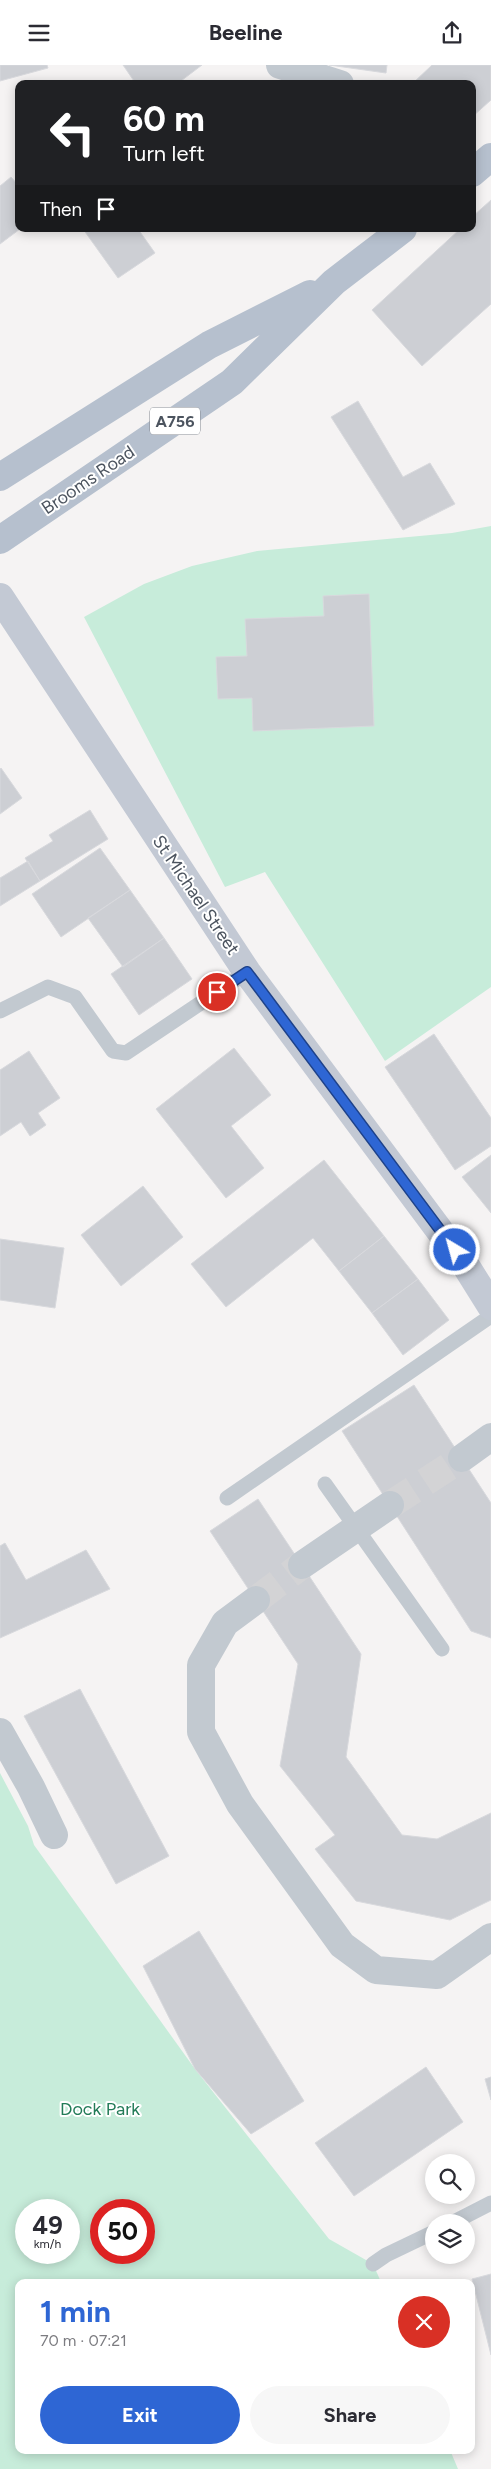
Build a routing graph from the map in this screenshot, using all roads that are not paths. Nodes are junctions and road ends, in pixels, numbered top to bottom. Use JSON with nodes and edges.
{"nodes":[{"id":1,"x":280,"y":65,"type":"edge"},
{"id":2,"x":327,"y":80,"type":"edge"},
{"id":3,"x":491,"y":157,"type":"edge"},
{"id":4,"x":476,"y":170,"type":"edge"},
{"id":5,"x":399,"y":232,"type":"edge"},
{"id":6,"x":334,"y":282,"type":"junction"},
{"id":7,"x":0,"y":477,"type":"edge"},
{"id":8,"x":0,"y":540,"type":"edge"},
{"id":9,"x":0,"y":597,"type":"edge"},
{"id":10,"x":247,"y":972,"type":"junction"},
{"id":11,"x":0,"y":1011,"type":"edge"},
{"id":12,"x":491,"y":1306,"type":"edge"},
{"id":13,"x":491,"y":1316,"type":"edge"},
{"id":14,"x":491,"y":1437,"type":"edge"},
{"id":15,"x":462,"y":1458,"type":"tunnel mouth"},
{"id":16,"x":325,"y":1484,"type":"dead end"},
{"id":17,"x":227,"y":1498,"type":"dead end"},
{"id":18,"x":390,"y":1505,"type":"tunnel mouth"},
{"id":19,"x":357,"y":1529,"type":"junction"},
{"id":20,"x":302,"y":1565,"type":"tunnel mouth"},
{"id":21,"x":256,"y":1601,"type":"tunnel mouth"},
{"id":22,"x":442,"y":1649,"type":"dead end"},
{"id":23,"x":0,"y":1732,"type":"edge"},
{"id":24,"x":54,"y":1835,"type":"dead end"},
{"id":25,"x":491,"y":1937,"type":"edge"},
{"id":26,"x":491,"y":2203,"type":"edge"},
{"id":27,"x":470,"y":2214,"type":"edge"},
{"id":28,"x":425,"y":2237,"type":"edge"},
{"id":29,"x":373,"y":2264,"type":"dead end"}],
"edges":[{"from":1,"to":2,"type":"street"},
{"from":3,"to":4,"type":"main road"},
{"from":5,"to":6,"type":"main road","name":"Brooms Road","number":"A756"},
{"from":6,"to":7,"type":"main road","name":"Brooms Road","number":"A756"},
{"from":6,"to":8,"type":"main road","name":"Brooms Road","number":"A756"},
{"from":9,"to":10,"type":"main road","name":"St Michael Street"},
{"from":10,"to":11,"type":"lane"},
{"from":10,"to":12,"type":"main road","name":"St Michael Street"},
{"from":13,"to":17,"type":"lane"},
{"from":14,"to":15,"type":"street"},
{"from":16,"to":19,"type":"lane"},
{"from":18,"to":19,"type":"street"},
{"from":19,"to":20,"type":"street"},
{"from":19,"to":22,"type":"lane"},
{"from":21,"to":25,"type":"street"},
{"from":23,"to":24,"type":"street"},
{"from":26,"to":27,"type":"lane"},
{"from":28,"to":29,"type":"lane"}]}
